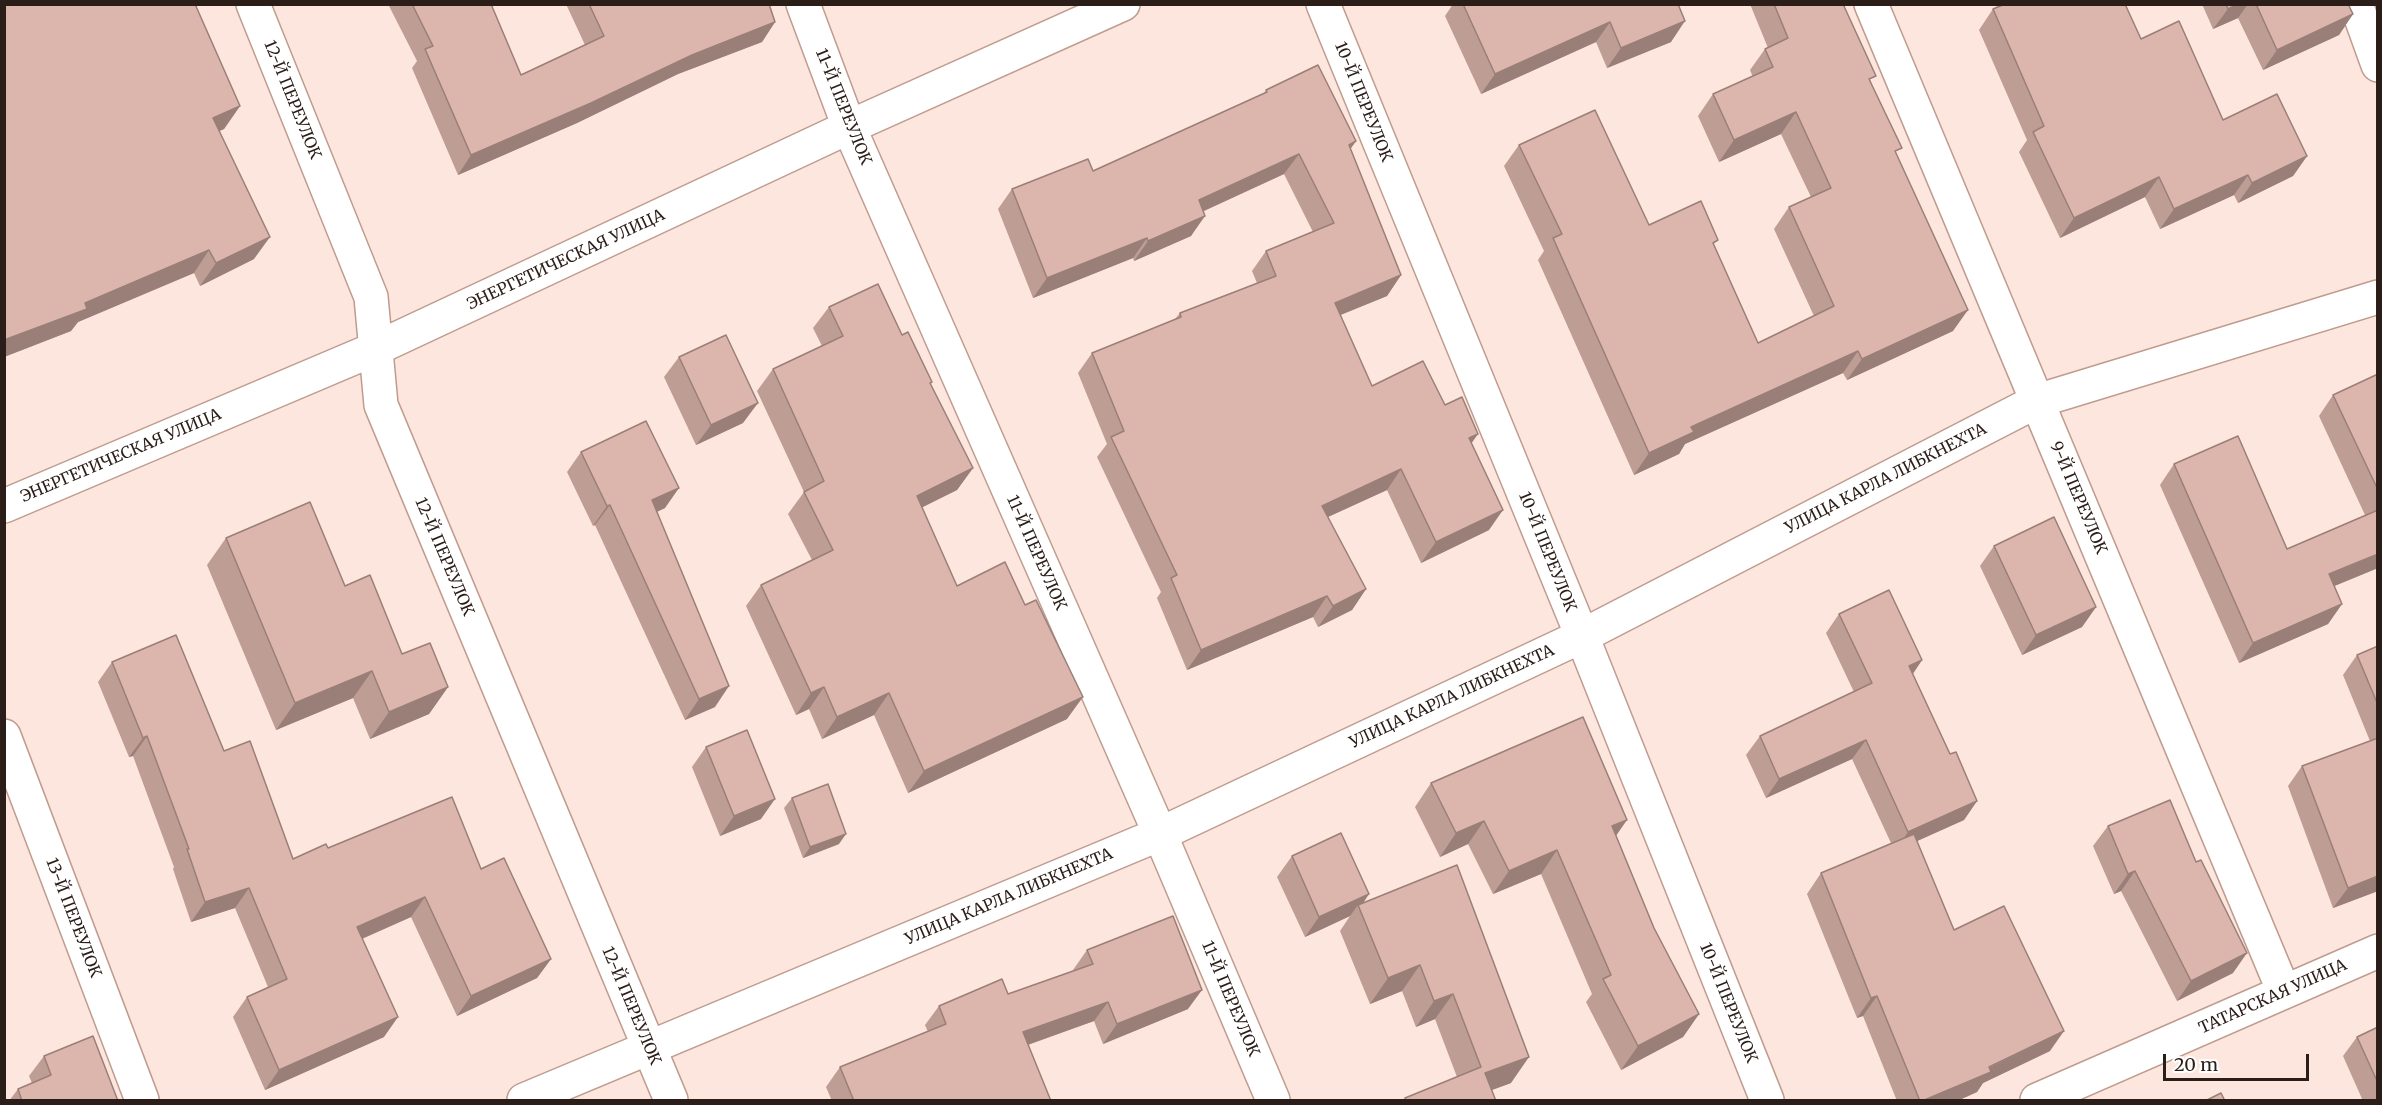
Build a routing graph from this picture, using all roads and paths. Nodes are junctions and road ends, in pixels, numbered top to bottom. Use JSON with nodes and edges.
{"nodes":[{"id":1,"x":253,"y":4,"type":"edge"},
{"id":2,"x":802,"y":4,"type":"edge"},
{"id":3,"x":1123,"y":4,"type":"edge"},
{"id":4,"x":1323,"y":4,"type":"edge"},
{"id":5,"x":1870,"y":4,"type":"edge"},
{"id":6,"x":2356,"y":4,"type":"edge"},
{"id":7,"x":2378,"y":65,"type":"edge"},
{"id":8,"x":849,"y":127,"type":"junction"},
{"id":9,"x":2378,"y":297,"type":"edge"},
{"id":10,"x":377,"y":348,"type":"junction"},
{"id":11,"x":2037,"y":401,"type":"junction"},
{"id":12,"x":4,"y":506,"type":"edge"},
{"id":13,"x":1582,"y":636,"type":"junction"},
{"id":14,"x":4,"y":736,"type":"edge"},
{"id":15,"x":1160,"y":834,"type":"junction"},
{"id":16,"x":2378,"y":951,"type":"edge"},
{"id":17,"x":2284,"y":992,"type":"junction"},
{"id":18,"x":649,"y":1048,"type":"junction"},
{"id":19,"x":142,"y":1101,"type":"edge"},
{"id":20,"x":524,"y":1101,"type":"edge"},
{"id":21,"x":671,"y":1101,"type":"edge"},
{"id":22,"x":1273,"y":1101,"type":"edge"},
{"id":23,"x":1767,"y":1101,"type":"edge"},
{"id":24,"x":2037,"y":1101,"type":"edge"}],
"edges":[{"from":1,"to":10,"type":"street","name":"12-Й ПЕРЕУЛОК"},
{"from":2,"to":8,"type":"street","name":"11-Й ПЕРЕУЛОК"},
{"from":3,"to":8,"type":"street","name":"ЭНЕРГЕТИЧЕСКАЯ УЛИЦА"},
{"from":4,"to":13,"type":"street","name":"10-Й ПЕРЕУЛОК"},
{"from":5,"to":11,"type":"street","name":"9-Й ПЕРЕУЛОК"},
{"from":6,"to":7,"type":"street"},
{"from":8,"to":10,"type":"street","name":"ЭНЕРГЕТИЧЕСКАЯ УЛИЦА"},
{"from":8,"to":15,"type":"street","name":"11-Й ПЕРЕУЛОК"},
{"from":9,"to":11,"type":"street","name":"УЛИЦА КАРЛА ЛИБКНЕХТА"},
{"from":10,"to":12,"type":"street","name":"ЭНЕРГЕТИЧЕСКАЯ УЛИЦА"},
{"from":10,"to":18,"type":"street","name":"12-Й ПЕРЕУЛОК"},
{"from":11,"to":13,"type":"street","name":"УЛИЦА КАРЛА ЛИБКНЕХТА"},
{"from":11,"to":17,"type":"street","name":"9-Й ПЕРЕУЛОК"},
{"from":13,"to":15,"type":"street","name":"УЛИЦА КАРЛА ЛИБКНЕХТА"},
{"from":13,"to":23,"type":"street","name":"10-Й ПЕРЕУЛОК"},
{"from":14,"to":19,"type":"street","name":"13-Й ПЕРЕУЛОК"},
{"from":15,"to":18,"type":"street","name":"УЛИЦА КАРЛА ЛИБКНЕХТА"},
{"from":15,"to":22,"type":"street","name":"11-Й ПЕРЕУЛОК"},
{"from":16,"to":17,"type":"street","name":"ТАТАРСКАЯ УЛИЦА"},
{"from":17,"to":24,"type":"street","name":"ТАТАРСКАЯ УЛИЦА"},
{"from":18,"to":20,"type":"street","name":"УЛИЦА КАРЛА ЛИБКНЕХТА"},
{"from":18,"to":21,"type":"street","name":"12-Й ПЕРЕУЛОК"}]}
